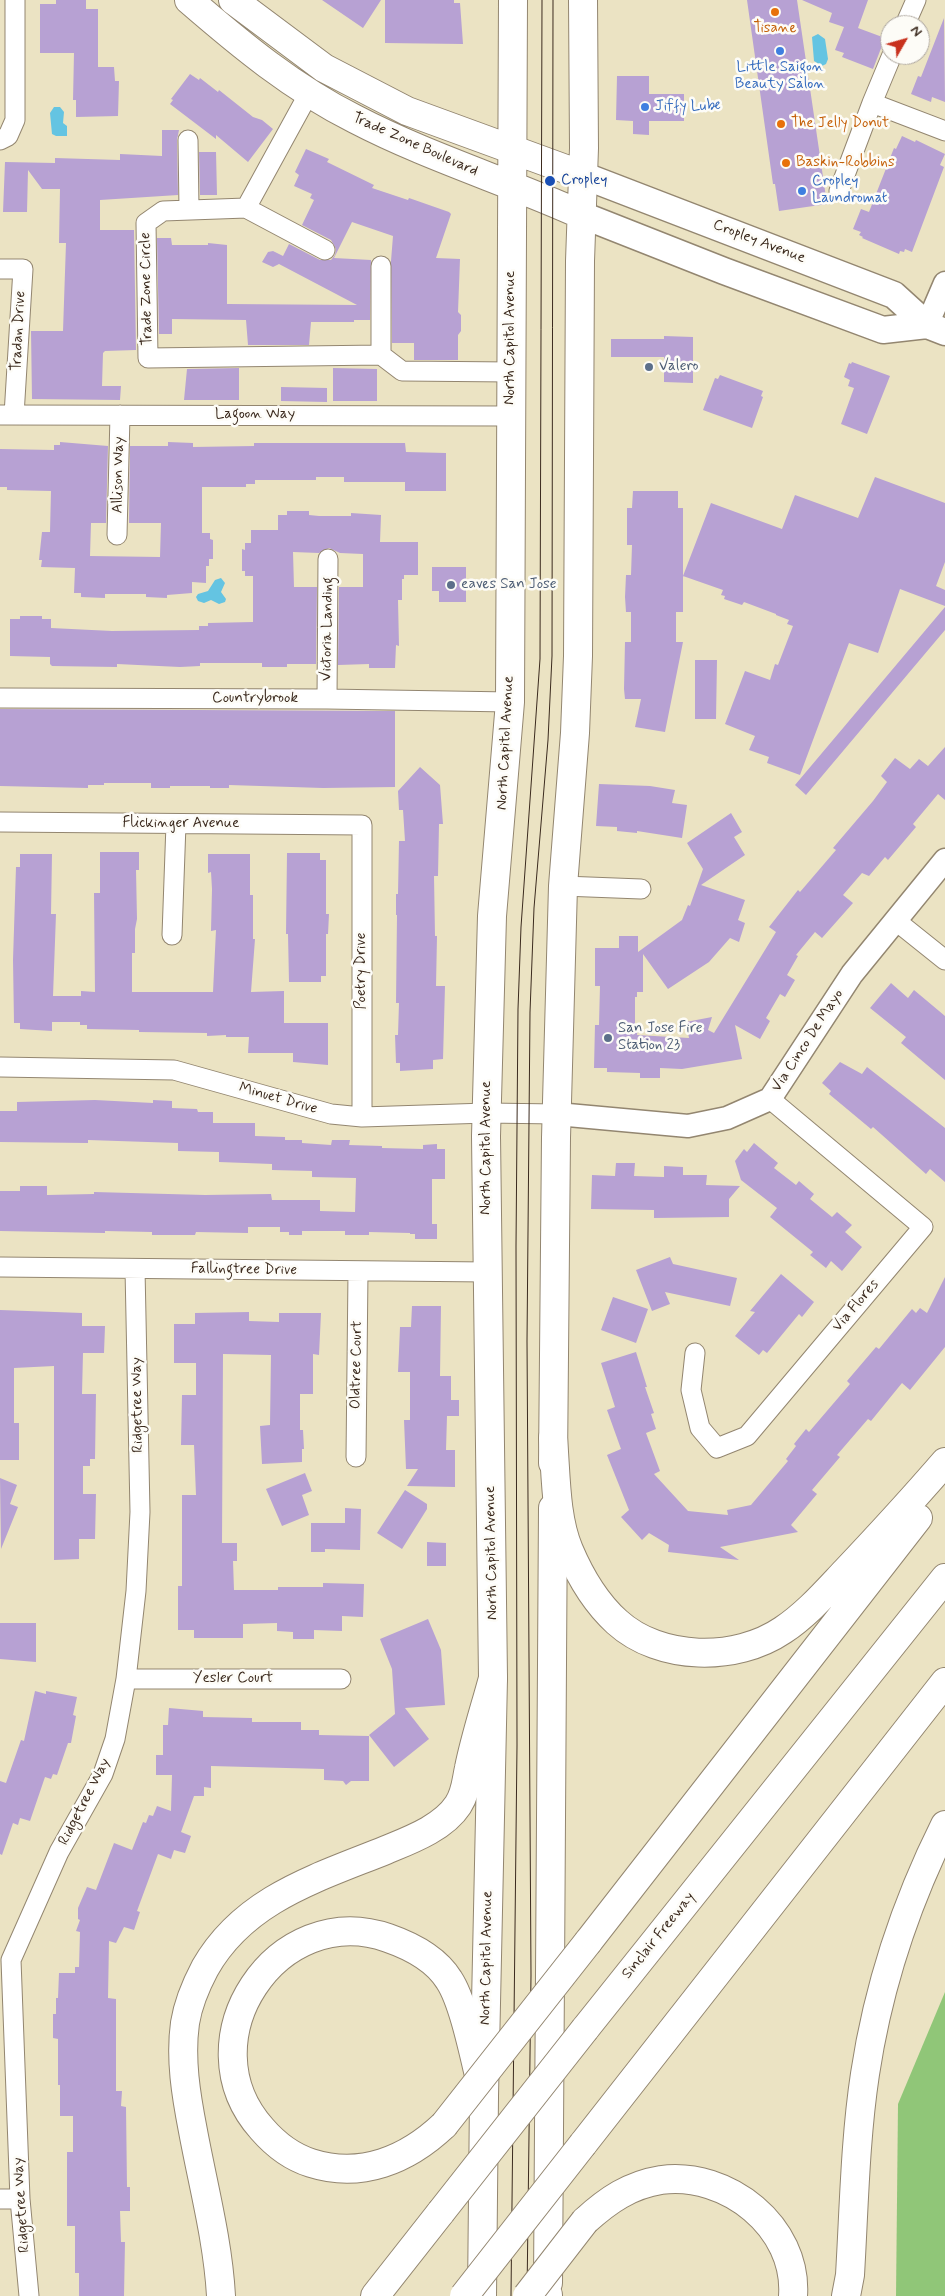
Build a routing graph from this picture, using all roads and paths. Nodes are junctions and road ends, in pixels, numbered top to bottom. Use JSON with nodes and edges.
{"nodes":[{"id":1,"x":15,"y":0,"type":"edge"},
{"id":2,"x":189,"y":0,"type":"edge"},
{"id":3,"x":233,"y":0,"type":"edge"},
{"id":4,"x":513,"y":0,"type":"edge"},
{"id":5,"x":583,"y":0,"type":"edge"},
{"id":6,"x":916,"y":0,"type":"edge"},
{"id":7,"x":909,"y":15,"type":"edge"},
{"id":8,"x":888,"y":65,"type":"edge"},
{"id":9,"x":309,"y":93,"type":"junction"},
{"id":10,"x":872,"y":103,"type":"junction"},
{"id":11,"x":945,"y":131,"type":"edge"},
{"id":12,"x":0,"y":140,"type":"edge"},
{"id":13,"x":188,"y":140,"type":"dead end"},
{"id":14,"x":512,"y":151,"type":"junction"},
{"id":15,"x":582,"y":176,"type":"junction"},
{"id":16,"x":512,"y":186,"type":"junction"},
{"id":17,"x":839,"y":191,"type":"dead end"},
{"id":18,"x":246,"y":208,"type":"junction"},
{"id":19,"x":189,"y":209,"type":"junction"},
{"id":20,"x":582,"y":215,"type":"junction"},
{"id":21,"x":325,"y":250,"type":"dead end"},
{"id":22,"x":381,"y":266,"type":"dead end"},
{"id":23,"x":0,"y":269,"type":"edge"},
{"id":24,"x":945,"y":283,"type":"edge"},
{"id":25,"x":936,"y":328,"type":"edge"},
{"id":26,"x":381,"y":355,"type":"junction"},
{"id":27,"x":511,"y":372,"type":"junction"},
{"id":28,"x":7,"y":415,"type":"edge"},
{"id":29,"x":120,"y":415,"type":"junction"},
{"id":30,"x":510,"y":416,"type":"junction"},
{"id":31,"x":118,"y":535,"type":"dead end"},
{"id":32,"x":328,"y":560,"type":"dead end"},
{"id":33,"x":0,"y":698,"type":"edge"},
{"id":34,"x":327,"y":699,"type":"junction"},
{"id":35,"x":510,"y":702,"type":"junction"},
{"id":36,"x":0,"y":822,"type":"edge"},
{"id":37,"x":176,"y":824,"type":"junction"},
{"id":38,"x":362,"y":825,"type":"joint"},
{"id":39,"x":945,"y":860,"type":"edge"},
{"id":40,"x":563,"y":886,"type":"junction"},
{"id":41,"x":641,"y":889,"type":"dead end"},
{"id":42,"x":895,"y":920,"type":"junction"},
{"id":43,"x":172,"y":935,"type":"dead end"},
{"id":44,"x":945,"y":960,"type":"edge"},
{"id":45,"x":0,"y":1067,"type":"edge"},
{"id":46,"x":770,"y":1099,"type":"junction"},
{"id":47,"x":486,"y":1113,"type":"junction"},
{"id":48,"x":557,"y":1114,"type":"junction"},
{"id":49,"x":362,"y":1117,"type":"junction"},
{"id":50,"x":0,"y":1267,"type":"edge"},
{"id":51,"x":135,"y":1269,"type":"junction"},
{"id":52,"x":358,"y":1272,"type":"junction"},
{"id":53,"x":487,"y":1272,"type":"junction"},
{"id":54,"x":695,"y":1353,"type":"dead end"},
{"id":55,"x":553,"y":1438,"type":"junction"},
{"id":56,"x":356,"y":1457,"type":"dead end"},
{"id":57,"x":945,"y":1462,"type":"edge"},
{"id":58,"x":945,"y":1484,"type":"edge"},
{"id":59,"x":945,"y":1578,"type":"edge"},
{"id":60,"x":493,"y":1678,"type":"junction"},
{"id":61,"x":126,"y":1679,"type":"junction"},
{"id":62,"x":341,"y":1679,"type":"dead end"},
{"id":63,"x":945,"y":1682,"type":"edge"},
{"id":64,"x":945,"y":1825,"type":"edge"},
{"id":65,"x":5,"y":1960,"type":"edge"},
{"id":66,"x":484,"y":2096,"type":"junction"},
{"id":67,"x":0,"y":2199,"type":"edge"},
{"id":68,"x":20,"y":2199,"type":"junction"},
{"id":69,"x":849,"y":2289,"type":"edge"},
{"id":70,"x":29,"y":2296,"type":"edge"},
{"id":71,"x":221,"y":2296,"type":"edge"},
{"id":72,"x":375,"y":2296,"type":"edge"},
{"id":73,"x":464,"y":2296,"type":"edge"},
{"id":74,"x":482,"y":2296,"type":"edge"},
{"id":75,"x":542,"y":2296,"type":"edge"},
{"id":76,"x":793,"y":2296,"type":"edge"}],
"edges":[{"from":1,"to":12,"type":"street"},
{"from":2,"to":9,"type":"main road","name":"Trade Zone Boulevard"},
{"from":3,"to":14,"type":"main road","name":"Trade Zone Boulevard"},
{"from":4,"to":14,"type":"main road","name":"North Capitol Avenue"},
{"from":5,"to":15,"type":"main road"},
{"from":6,"to":7,"type":"street"},
{"from":8,"to":10,"type":"street"},
{"from":9,"to":16,"type":"main road","name":"Trade Zone Boulevard"},
{"from":9,"to":18,"type":"street"},
{"from":10,"to":11,"type":"street"},
{"from":10,"to":17,"type":"street"},
{"from":13,"to":19,"type":"street"},
{"from":14,"to":15,"type":"main road","name":"Trade Zone Boulevard"},
{"from":14,"to":16,"type":"main road","name":"North Capitol Avenue"},
{"from":15,"to":20,"type":"main road"},
{"from":15,"to":25,"type":"main road","name":"Cropley Avenue"},
{"from":16,"to":20,"type":"main road","name":"Trade Zone Boulevard"},
{"from":16,"to":27,"type":"main road","name":"North Capitol Avenue"},
{"from":18,"to":19,"type":"street","name":"Trade Zone Circle"},
{"from":18,"to":21,"type":"street"},
{"from":19,"to":26,"type":"street","name":"Trade Zone Circle"},
{"from":20,"to":25,"type":"main road"},
{"from":20,"to":40,"type":"main road"},
{"from":22,"to":26,"type":"street"},
{"from":23,"to":28,"type":"street","name":"Tradan Drive"},
{"from":24,"to":25,"type":"street"},
{"from":26,"to":27,"type":"street"},
{"from":27,"to":30,"type":"main road","name":"North Capitol Avenue"},
{"from":28,"to":29,"type":"street","name":"Lagoon Way"},
{"from":29,"to":30,"type":"street","name":"Lagoon Way"},
{"from":29,"to":31,"type":"street","name":"Allison Way"},
{"from":30,"to":35,"type":"main road","name":"North Capitol Avenue"},
{"from":32,"to":34,"type":"street","name":"Victoria Landing"},
{"from":33,"to":34,"type":"street","name":"Countrybrook"},
{"from":34,"to":35,"type":"street","name":"Countrybrook"},
{"from":35,"to":47,"type":"main road","name":"North Capitol Avenue"},
{"from":36,"to":37,"type":"street","name":"Flickinger Avenue"},
{"from":37,"to":38,"type":"street","name":"Flickinger Avenue"},
{"from":37,"to":43,"type":"street"},
{"from":38,"to":49,"type":"street","name":"Poetry Drive"},
{"from":39,"to":42,"type":"street","name":"Via Cinco De Mayo"},
{"from":40,"to":41,"type":"street"},
{"from":40,"to":48,"type":"main road"},
{"from":42,"to":44,"type":"street"},
{"from":42,"to":46,"type":"street","name":"Via Cinco De Mayo"},
{"from":45,"to":49,"type":"street","name":"Minuet Drive"},
{"from":46,"to":48,"type":"street","name":"Via Cinco De Mayo"},
{"from":46,"to":54,"type":"street","name":"Via Flores"},
{"from":47,"to":48,"type":"street","name":"Minuet Drive"},
{"from":47,"to":49,"type":"street","name":"Minuet Drive"},
{"from":47,"to":53,"type":"main road","name":"North Capitol Avenue"},
{"from":48,"to":55,"type":"main road"},
{"from":50,"to":51,"type":"street","name":"Fallingtree Drive"},
{"from":51,"to":52,"type":"street","name":"Fallingtree Drive"},
{"from":51,"to":61,"type":"street","name":"Ridgetree Way"},
{"from":52,"to":53,"type":"street","name":"Fallingtree Drive"},
{"from":52,"to":56,"type":"street","name":"Oldtree Court"},
{"from":53,"to":60,"type":"main road","name":"North Capitol Avenue"},
{"from":55,"to":57,"type":"main road"},
{"from":55,"to":75,"type":"main road"},
{"from":58,"to":66,"type":"main road","bridge":true},
{"from":59,"to":72,"type":"main road","name":"Sinclair Freeway","bridge":true},
{"from":60,"to":66,"type":"main road","name":"North Capitol Avenue"},
{"from":60,"to":71,"type":"main road"},
{"from":61,"to":62,"type":"street","name":"Yesler Court"},
{"from":61,"to":65,"type":"street","name":"Ridgetree Way"},
{"from":63,"to":73,"type":"main road","bridge":true},
{"from":64,"to":69,"type":"main road"},
{"from":65,"to":68,"type":"street","name":"Ridgetree Way"},
{"from":66,"to":74,"type":"main road","name":"North Capitol Avenue"},
{"from":67,"to":68,"type":"street"},
{"from":68,"to":70,"type":"street","name":"Ridgetree Way"},
{"from":75,"to":76,"type":"main road","bridge":true}]}
